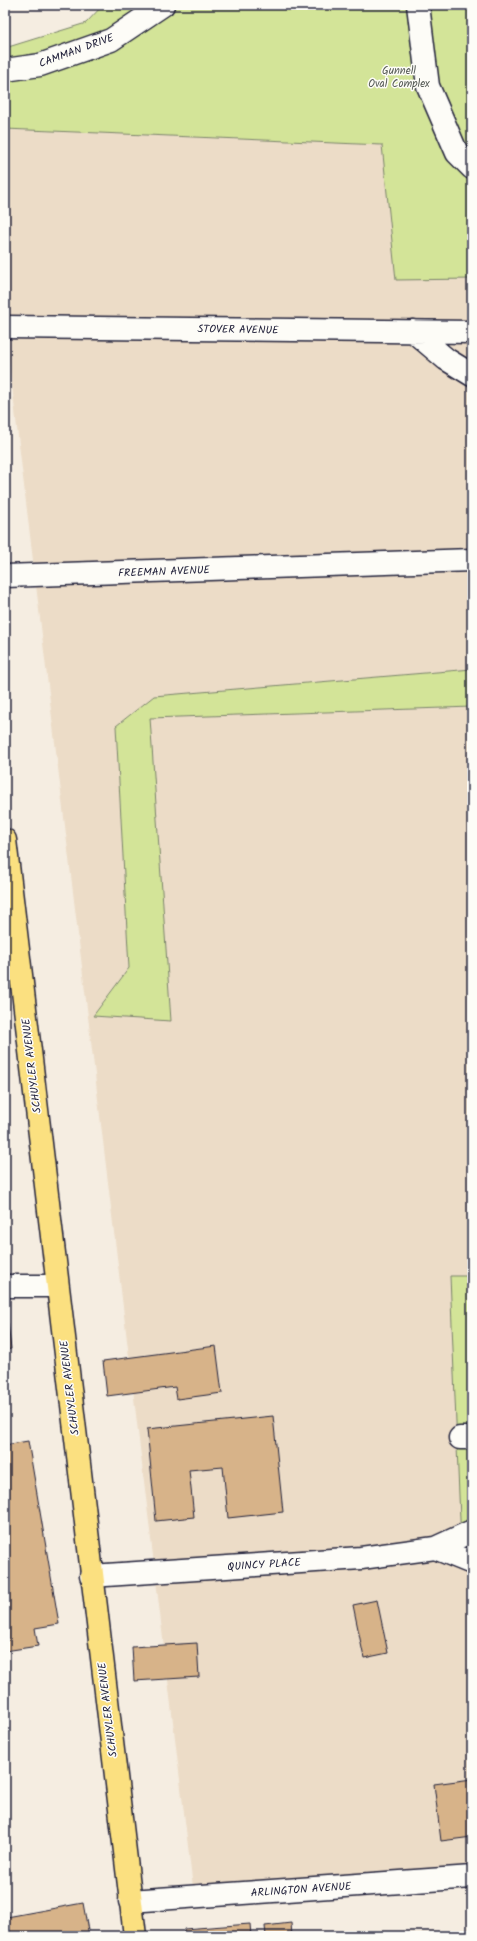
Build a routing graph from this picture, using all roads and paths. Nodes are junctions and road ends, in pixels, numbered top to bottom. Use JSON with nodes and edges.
{"nodes":[{"id":1,"x":163,"y":5,"type":"edge"},
{"id":2,"x":416,"y":10,"type":"edge"},
{"id":3,"x":5,"y":70,"type":"edge"},
{"id":4,"x":472,"y":168,"type":"edge"},
{"id":5,"x":5,"y":327,"type":"edge"},
{"id":6,"x":413,"y":331,"type":"junction"},
{"id":7,"x":472,"y":332,"type":"edge"},
{"id":8,"x":472,"y":375,"type":"edge"},
{"id":9,"x":472,"y":560,"type":"edge"},
{"id":10,"x":5,"y":576,"type":"edge"},
{"id":11,"x":5,"y":840,"type":"edge"},
{"id":12,"x":5,"y":1286,"type":"edge"},
{"id":13,"x":57,"y":1286,"type":"junction"},
{"id":14,"x":472,"y":1531,"type":"edge"},
{"id":15,"x":435,"y":1548,"type":"junction"},
{"id":16,"x":472,"y":1563,"type":"edge"},
{"id":17,"x":91,"y":1576,"type":"junction"},
{"id":18,"x":472,"y":1877,"type":"edge"},
{"id":19,"x":130,"y":1901,"type":"junction"},
{"id":20,"x":135,"y":1936,"type":"edge"}],
"edges":[{"from":1,"to":3,"type":"street","name":"CAMMAN DRIVE"},
{"from":2,"to":4,"type":"street"},
{"from":5,"to":6,"type":"street","name":"STOVER AVENUE"},
{"from":6,"to":7,"type":"street","name":"STOVER AVENUE"},
{"from":6,"to":8,"type":"street"},
{"from":9,"to":10,"type":"street","name":"FREEMAN AVENUE"},
{"from":11,"to":13,"type":"main road","name":"SCHUYLER AVENUE"},
{"from":12,"to":13,"type":"street"},
{"from":13,"to":17,"type":"main road","name":"SCHUYLER AVENUE"},
{"from":14,"to":15,"type":"street"},
{"from":15,"to":16,"type":"street"},
{"from":15,"to":17,"type":"street","name":"QUINCY PLACE"},
{"from":17,"to":19,"type":"main road","name":"SCHUYLER AVENUE"},
{"from":18,"to":19,"type":"street","name":"ARLINGTON AVENUE"},
{"from":19,"to":20,"type":"main road","name":"SCHUYLER AVENUE"}]}
